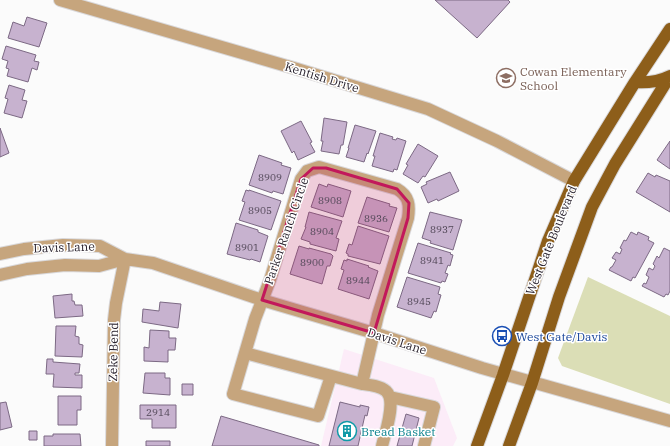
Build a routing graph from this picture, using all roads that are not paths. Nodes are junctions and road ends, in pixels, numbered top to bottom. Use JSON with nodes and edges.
{"nodes":[{"id":1,"x":60,"y":0,"type":"edge"},
{"id":2,"x":670,"y":29,"type":"edge"},
{"id":3,"x":670,"y":76,"type":"edge"},
{"id":4,"x":635,"y":82,"type":"junction"},
{"id":5,"x":574,"y":181,"type":"junction"},
{"id":6,"x":0,"y":254,"type":"edge"},
{"id":7,"x":125,"y":259,"type":"junction"},
{"id":8,"x":0,"y":275,"type":"edge"},
{"id":9,"x":262,"y":300,"type":"junction"},
{"id":10,"x":374,"y":334,"type":"junction"},
{"id":11,"x":245,"y":352,"type":"junction"},
{"id":12,"x":503,"y":375,"type":"junction"},
{"id":13,"x":331,"y":376,"type":"junction"},
{"id":14,"x":532,"y":383,"type":"junction"},
{"id":15,"x":362,"y":384,"type":"junction"},
{"id":16,"x":390,"y":397,"type":"junction"},
{"id":17,"x":670,"y":421,"type":"edge"},
{"id":18,"x":112,"y":446,"type":"edge"},
{"id":19,"x":382,"y":446,"type":"edge"},
{"id":20,"x":424,"y":446,"type":"edge"},
{"id":21,"x":478,"y":446,"type":"edge"},
{"id":22,"x":509,"y":446,"type":"edge"}],
"edges":[{"from":1,"to":5,"type":"street","name":"Kentish Drive"},
{"from":2,"to":4,"type":"main road","name":"West Gate Boulevard"},
{"from":3,"to":4,"type":"main road"},
{"from":3,"to":14,"type":"main road"},
{"from":4,"to":5,"type":"main road","name":"West Gate Boulevard"},
{"from":5,"to":12,"type":"main road","name":"West Gate Boulevard"},
{"from":6,"to":7,"type":"street","name":"Davis Lane"},
{"from":7,"to":8,"type":"street","name":"Davis Lane"},
{"from":7,"to":9,"type":"street","name":"Davis Lane"},
{"from":7,"to":18,"type":"street","name":"Zeke Bend"},
{"from":9,"to":10,"type":"street","name":"Davis Lane"},
{"from":9,"to":10,"type":"street","name":"Parker Ranch Circle"},
{"from":9,"to":11,"type":"street","name":"Parker Ranch Circle"},
{"from":10,"to":12,"type":"street","name":"Davis Lane"},
{"from":10,"to":15,"type":"street","name":"Parker Ranch Circle"},
{"from":11,"to":13,"type":"street"},
{"from":11,"to":13,"type":"street","name":"Parker Ranch Circle"},
{"from":12,"to":14,"type":"street","name":"Davis Lane"},
{"from":12,"to":21,"type":"main road","name":"West Gate Boulevard"},
{"from":13,"to":15,"type":"street"},
{"from":14,"to":17,"type":"street","name":"Davis Lane"},
{"from":14,"to":22,"type":"main road"},
{"from":15,"to":16,"type":"street"},
{"from":16,"to":19,"type":"street"},
{"from":16,"to":20,"type":"street"}]}
